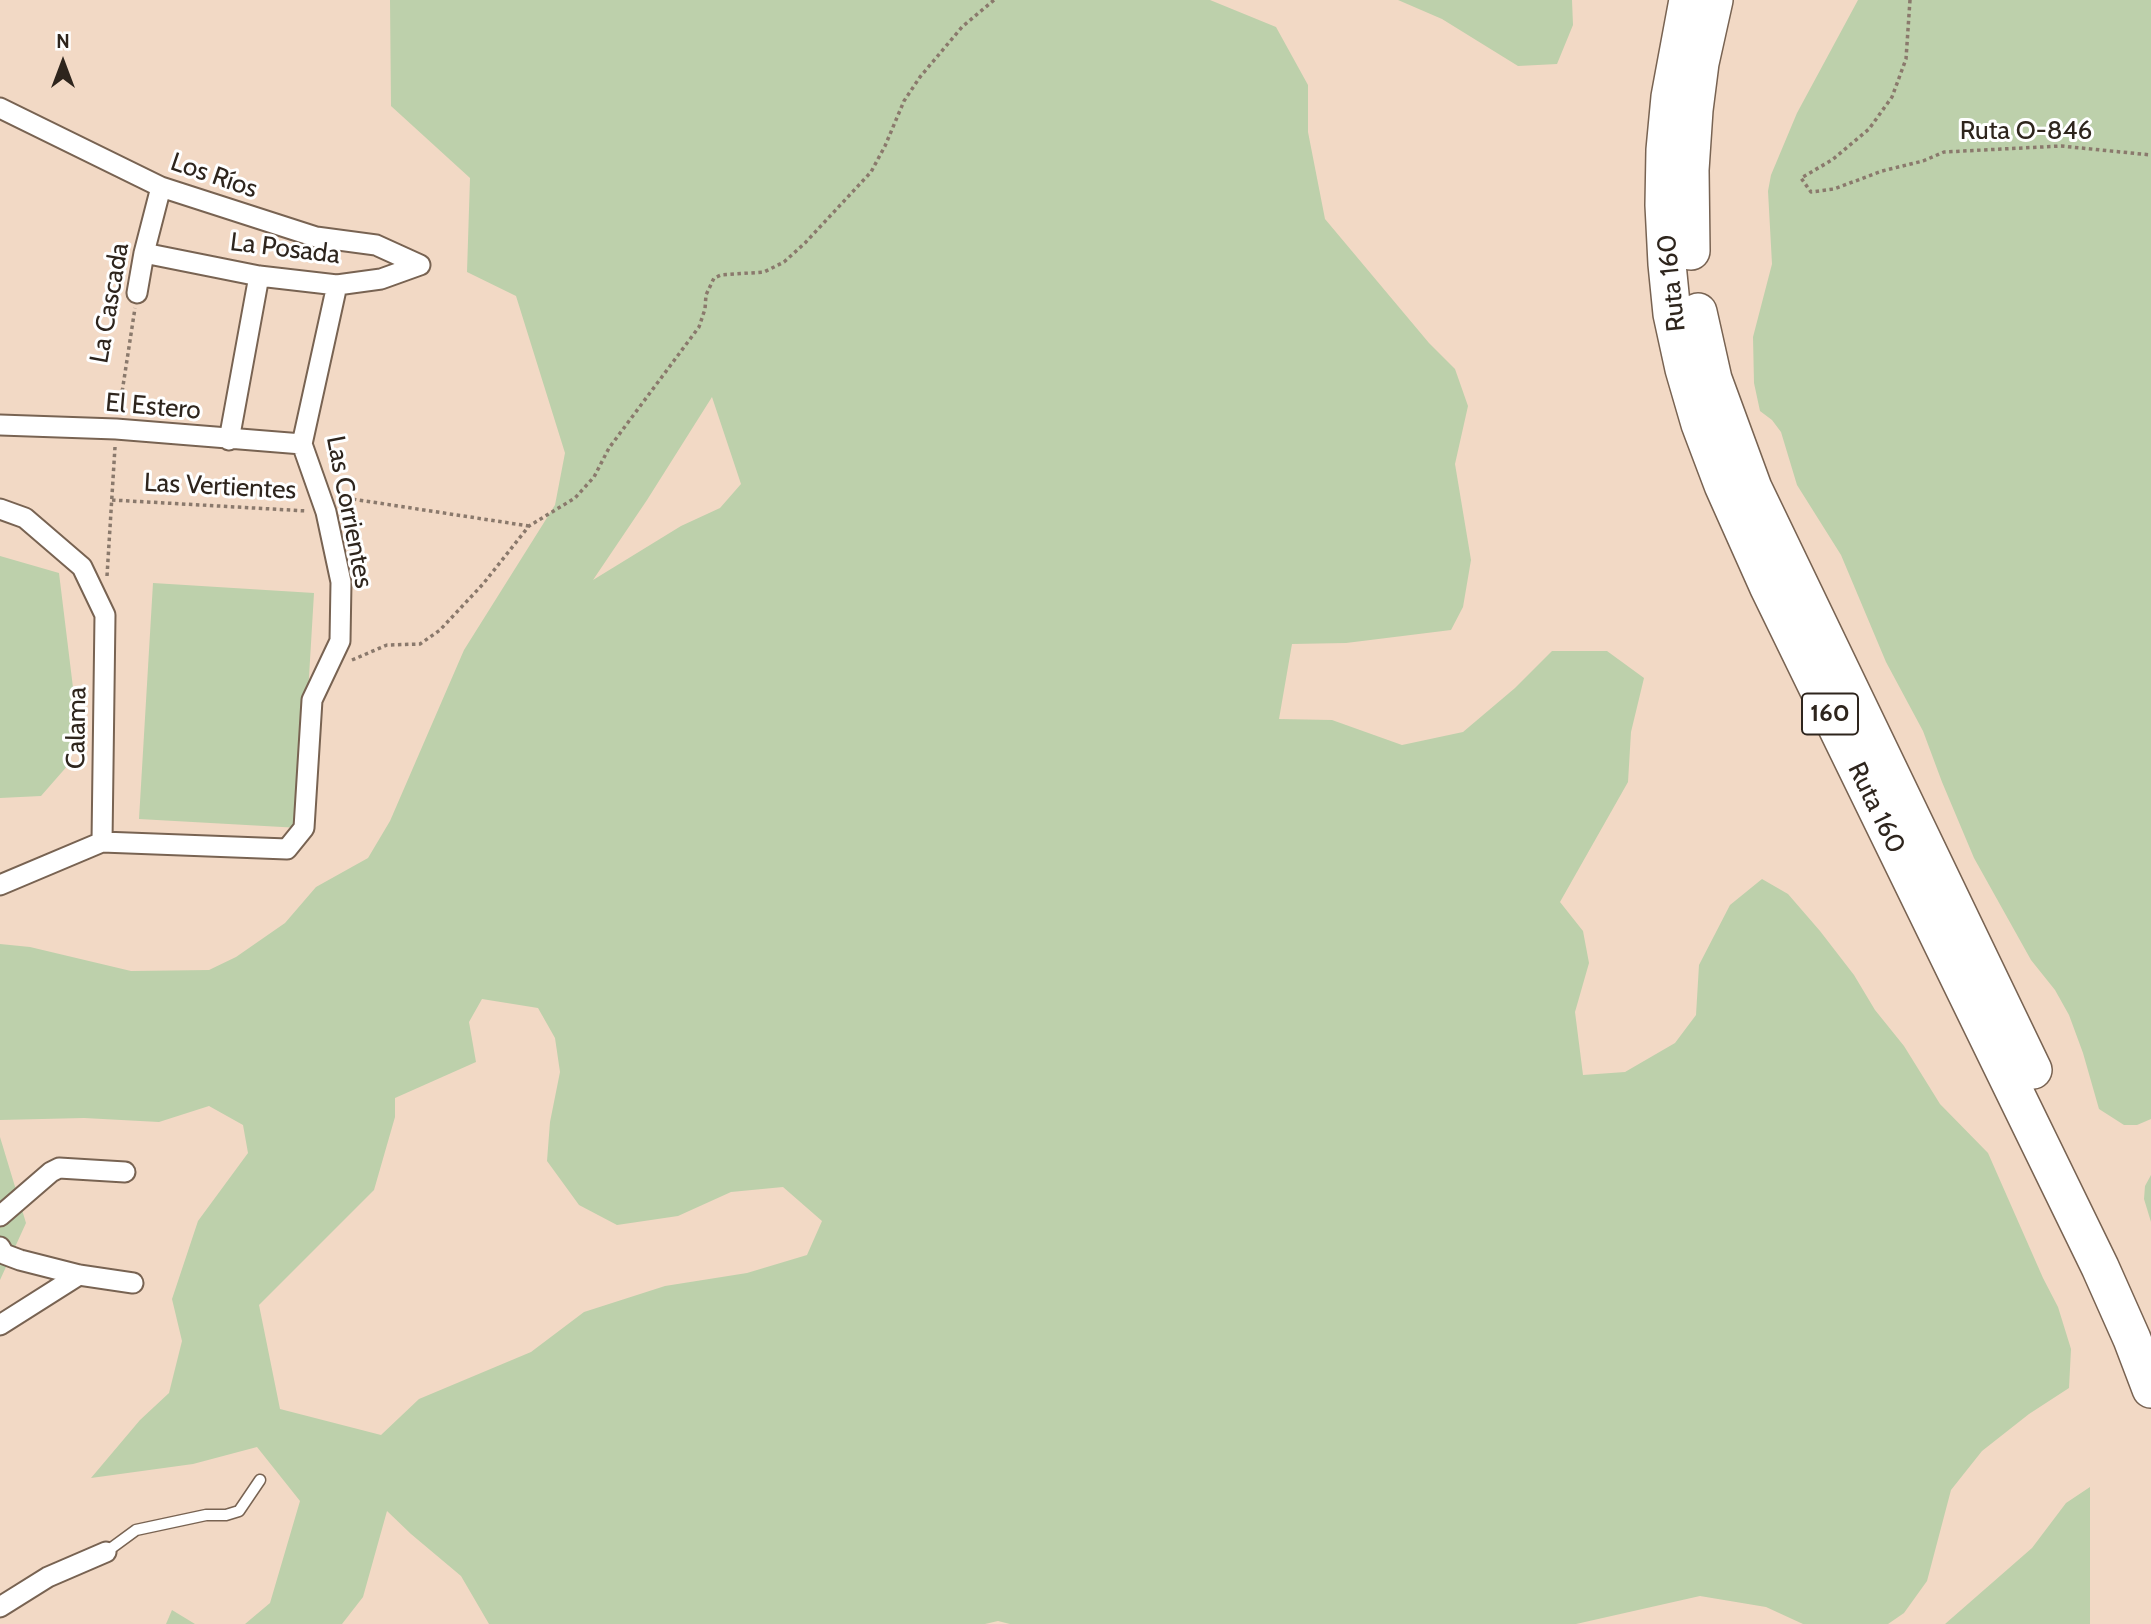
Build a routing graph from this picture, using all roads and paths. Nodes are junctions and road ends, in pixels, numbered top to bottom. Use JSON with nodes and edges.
{"nodes":[{"id":1,"x":994,"y":0,"type":"edge"},
{"id":2,"x":1688,"y":0,"type":"edge"},
{"id":3,"x":1714,"y":0,"type":"edge"},
{"id":4,"x":1910,"y":0,"type":"edge"},
{"id":5,"x":0,"y":108,"type":"edge"},
{"id":6,"x":2151,"y":155,"type":"edge"},
{"id":7,"x":161,"y":187,"type":"junction"},
{"id":8,"x":144,"y":253,"type":"junction"},
{"id":9,"x":420,"y":265,"type":"joint"},
{"id":10,"x":259,"y":276,"type":"junction"},
{"id":11,"x":337,"y":285,"type":"junction"},
{"id":12,"x":137,"y":293,"type":"joint"},
{"id":13,"x":0,"y":425,"type":"edge"},
{"id":14,"x":116,"y":429,"type":"junction"},
{"id":15,"x":229,"y":440,"type":"junction"},
{"id":16,"x":302,"y":444,"type":"junction"},
{"id":17,"x":112,"y":500,"type":"junction"},
{"id":18,"x":323,"y":503,"type":"junction"},
{"id":19,"x":0,"y":509,"type":"edge"},
{"id":20,"x":529,"y":526,"type":"junction"},
{"id":21,"x":107,"y":577,"type":"dead end"},
{"id":22,"x":325,"y":671,"type":"junction"},
{"id":23,"x":103,"y":842,"type":"junction"},
{"id":24,"x":1,"y":883,"type":"edge"},
{"id":25,"x":125,"y":1172,"type":"dead end"},
{"id":26,"x":0,"y":1216,"type":"edge"},
{"id":27,"x":0,"y":1247,"type":"edge"},
{"id":28,"x":79,"y":1275,"type":"junction"},
{"id":29,"x":133,"y":1283,"type":"dead end"},
{"id":30,"x":2151,"y":1318,"type":"edge"},
{"id":31,"x":0,"y":1325,"type":"edge"},
{"id":32,"x":2151,"y":1389,"type":"edge"},
{"id":33,"x":260,"y":1480,"type":"dead end"},
{"id":34,"x":106,"y":1552,"type":"joint"},
{"id":35,"x":0,"y":1607,"type":"edge"}],
"edges":[{"from":1,"to":20,"type":"path"},
{"from":2,"to":32,"type":"highway","name":"Ruta 160","number":"160"},
{"from":3,"to":30,"type":"highway","name":"Ruta 160","number":"160"},
{"from":4,"to":6,"type":"path","name":"Ruta O-846"},
{"from":5,"to":7,"type":"street","name":"Los Ríos"},
{"from":7,"to":8,"type":"street","name":"La Cascada"},
{"from":7,"to":9,"type":"street","name":"Los Ríos"},
{"from":8,"to":10,"type":"street","name":"La Posada"},
{"from":8,"to":12,"type":"street","name":"La Cascada"},
{"from":9,"to":11,"type":"street","name":"La Posada"},
{"from":10,"to":11,"type":"street","name":"La Posada"},
{"from":10,"to":15,"type":"street"},
{"from":11,"to":16,"type":"street","name":"Las Corrientes"},
{"from":12,"to":14,"type":"path","name":"La Cascada"},
{"from":13,"to":14,"type":"street","name":"El Estero"},
{"from":14,"to":15,"type":"street","name":"El Estero"},
{"from":14,"to":17,"type":"path"},
{"from":15,"to":16,"type":"street","name":"El Estero"},
{"from":16,"to":18,"type":"street","name":"Las Corrientes"},
{"from":17,"to":18,"type":"path","name":"Las Vertientes"},
{"from":17,"to":21,"type":"path"},
{"from":18,"to":20,"type":"path","name":"Las Vertientes"},
{"from":18,"to":22,"type":"street","name":"Las Corrientes"},
{"from":19,"to":23,"type":"street","name":"Calama"},
{"from":20,"to":22,"type":"path"},
{"from":22,"to":23,"type":"street","name":"Las Corrientes"},
{"from":23,"to":24,"type":"street"},
{"from":25,"to":26,"type":"street"},
{"from":27,"to":28,"type":"street"},
{"from":28,"to":29,"type":"street"},
{"from":28,"to":31,"type":"street"},
{"from":33,"to":34,"type":"lane"},
{"from":34,"to":35,"type":"street"}]}
